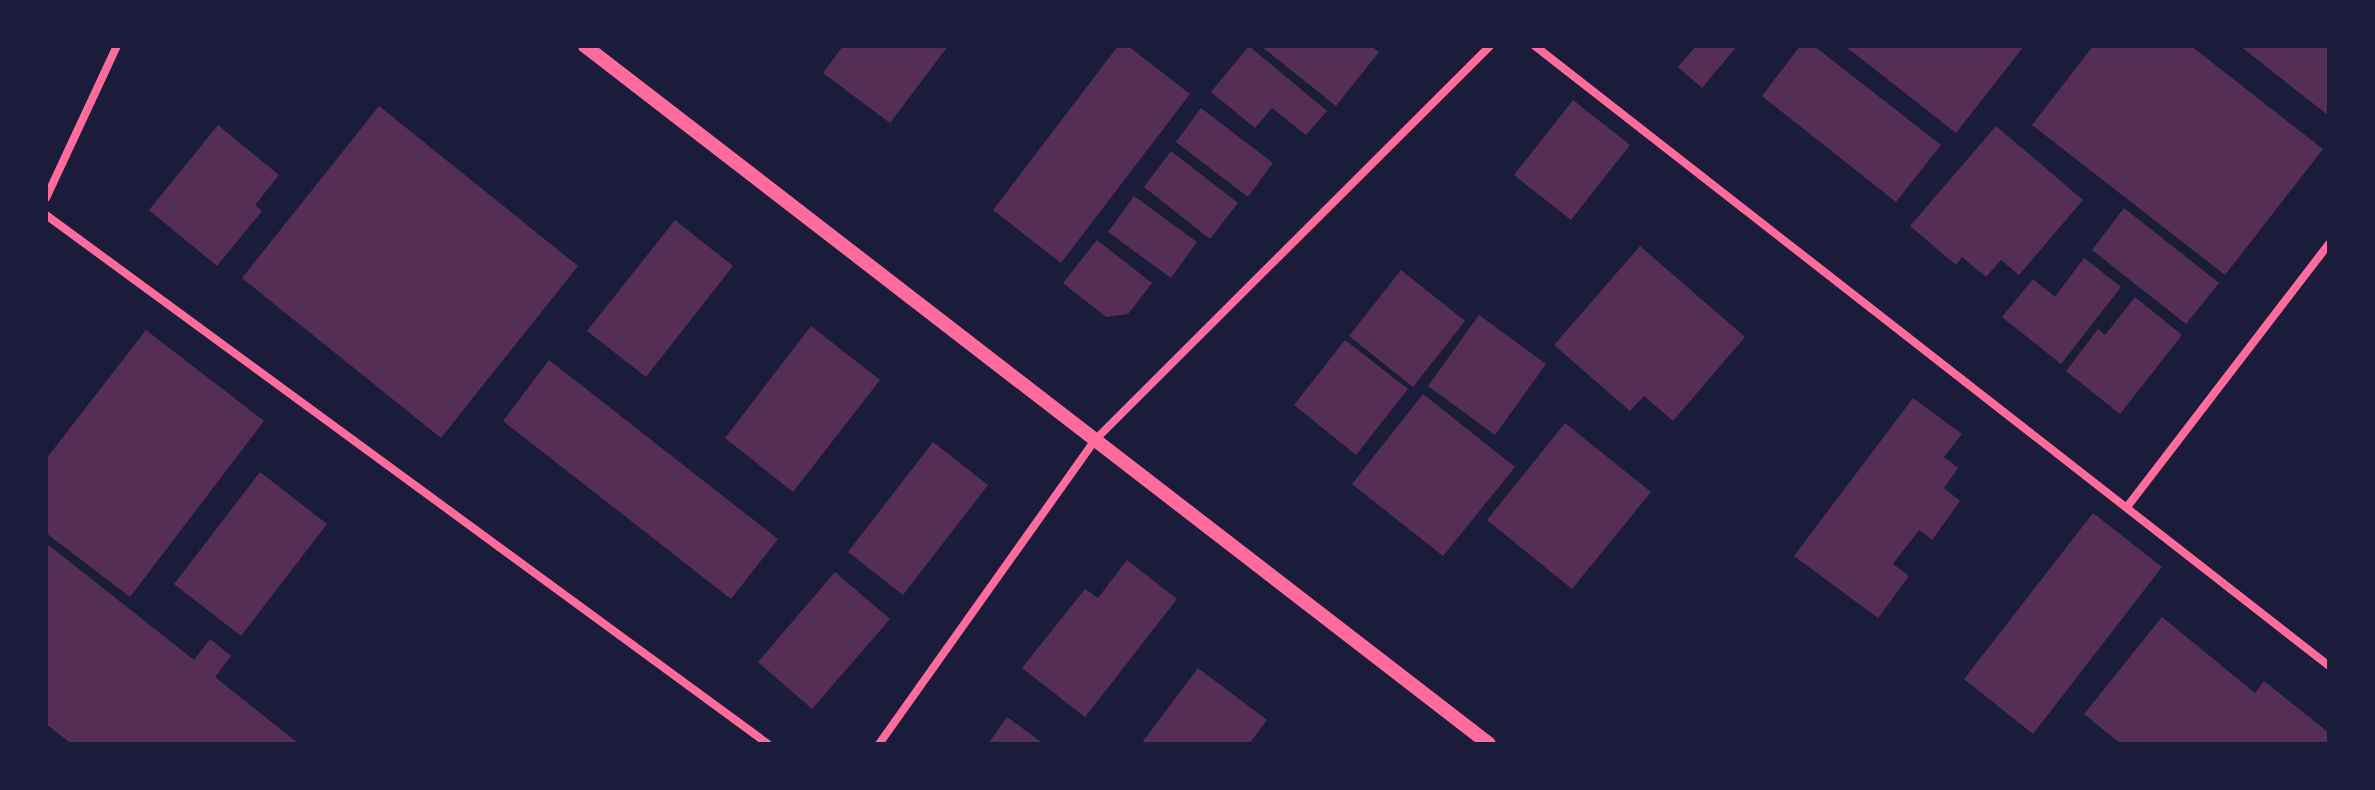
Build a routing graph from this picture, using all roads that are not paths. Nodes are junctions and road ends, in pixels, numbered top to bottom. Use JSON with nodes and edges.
{"nodes":[{"id":1,"x":117,"y":46,"type":"edge"},
{"id":2,"x":585,"y":46,"type":"edge"},
{"id":3,"x":1490,"y":46,"type":"edge"},
{"id":4,"x":1535,"y":46,"type":"edge"},
{"id":5,"x":46,"y":198,"type":"edge"},
{"id":6,"x":46,"y":215,"type":"edge"},
{"id":7,"x":2329,"y":244,"type":"edge"},
{"id":8,"x":1096,"y":439,"type":"junction"},
{"id":9,"x":2127,"y":507,"type":"junction"},
{"id":10,"x":2329,"y":666,"type":"edge"},
{"id":11,"x":768,"y":744,"type":"edge"},
{"id":12,"x":879,"y":744,"type":"edge"},
{"id":13,"x":1489,"y":744,"type":"edge"}],
"edges":[{"from":1,"to":5,"type":"street"},
{"from":2,"to":8,"type":"street"},
{"from":3,"to":8,"type":"street"},
{"from":4,"to":9,"type":"street"},
{"from":6,"to":11,"type":"street"},
{"from":7,"to":9,"type":"street"},
{"from":8,"to":12,"type":"street"},
{"from":8,"to":13,"type":"street"},
{"from":9,"to":10,"type":"street"}]}
